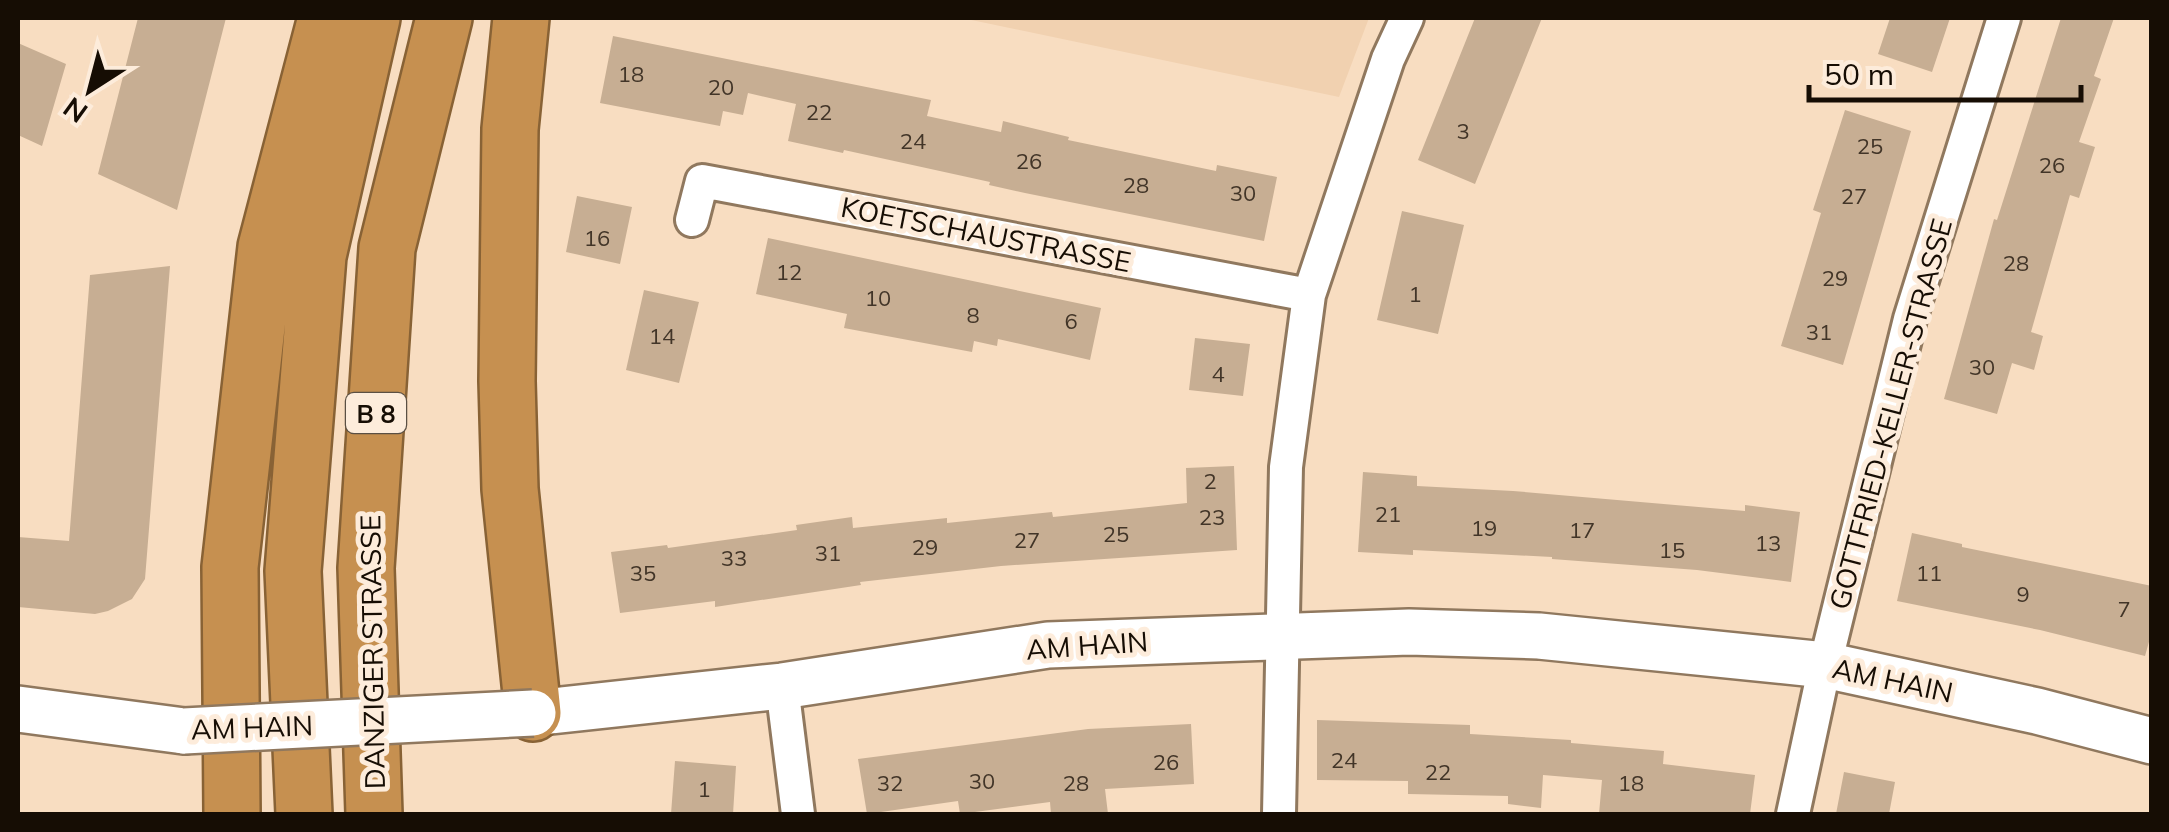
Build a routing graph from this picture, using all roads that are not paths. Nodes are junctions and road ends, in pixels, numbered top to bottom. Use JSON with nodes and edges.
{"nodes":[{"id":1,"x":326,"y":18,"type":"edge"},
{"id":2,"x":372,"y":18,"type":"edge"},
{"id":3,"x":444,"y":18,"type":"edge"},
{"id":4,"x":521,"y":18,"type":"edge"},
{"id":5,"x":1406,"y":18,"type":"edge"},
{"id":6,"x":2004,"y":18,"type":"edge"},
{"id":7,"x":692,"y":220,"type":"dead end"},
{"id":8,"x":1309,"y":295,"type":"junction"},
{"id":9,"x":1281,"y":634,"type":"junction"},
{"id":10,"x":1825,"y":665,"type":"junction"},
{"id":11,"x":782,"y":686,"type":"junction"},
{"id":12,"x":18,"y":709,"type":"edge"},
{"id":13,"x":532,"y":713,"type":"junction"},
{"id":14,"x":2152,"y":741,"type":"edge"},
{"id":15,"x":232,"y":814,"type":"edge"},
{"id":16,"x":304,"y":814,"type":"edge"},
{"id":17,"x":374,"y":814,"type":"edge"},
{"id":18,"x":798,"y":814,"type":"edge"},
{"id":19,"x":1278,"y":814,"type":"edge"},
{"id":20,"x":1793,"y":814,"type":"edge"}],
"edges":[{"from":1,"to":15,"type":"highway"},
{"from":2,"to":16,"type":"highway","number":"B 8"},
{"from":3,"to":17,"type":"highway","name":"DANZIGER STRASSE","number":"B 8"},
{"from":4,"to":13,"type":"highway"},
{"from":5,"to":8,"type":"street"},
{"from":6,"to":10,"type":"street","name":"GOTTFRIED-KELLER-STRASSE"},
{"from":7,"to":8,"type":"street","name":"KOETSCHAUSTRASSE"},
{"from":8,"to":9,"type":"street"},
{"from":9,"to":10,"type":"street","name":"AM HAIN"},
{"from":9,"to":11,"type":"street","name":"AM HAIN"},
{"from":9,"to":19,"type":"street"},
{"from":10,"to":14,"type":"street","name":"AM HAIN"},
{"from":10,"to":20,"type":"street","name":"GOTTFRIED-KELLER-STRASSE"},
{"from":11,"to":13,"type":"street","name":"AM HAIN"},
{"from":11,"to":18,"type":"street"},
{"from":12,"to":13,"type":"street","name":"AM HAIN","bridge":true}]}
